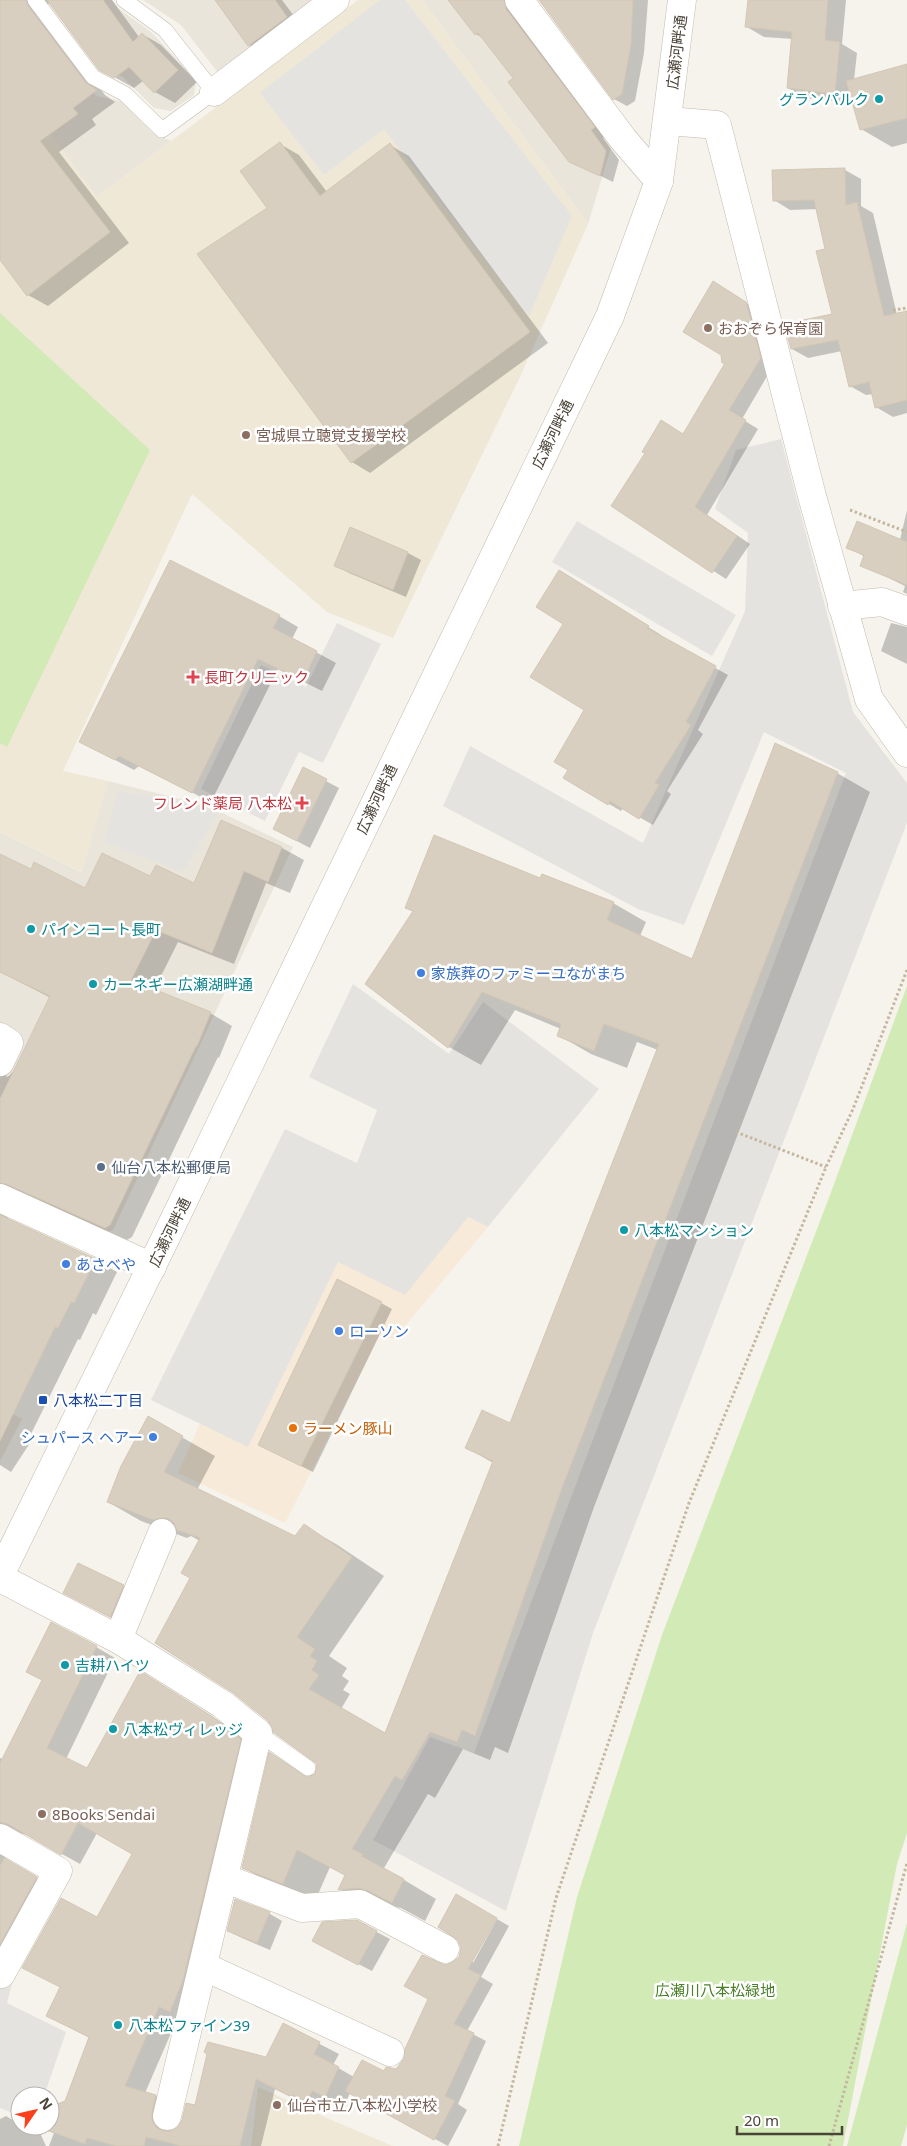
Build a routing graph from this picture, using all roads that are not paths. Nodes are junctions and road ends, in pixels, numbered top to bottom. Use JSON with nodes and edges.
{"nodes":[{"id":1,"x":35,"y":0,"type":"edge"},
{"id":2,"x":124,"y":0,"type":"edge"},
{"id":3,"x":334,"y":0,"type":"edge"},
{"id":4,"x":519,"y":0,"type":"edge"},
{"id":5,"x":682,"y":0,"type":"edge"},
{"id":6,"x":214,"y":92,"type":"junction"},
{"id":7,"x":668,"y":121,"type":"junction"},
{"id":8,"x":659,"y":181,"type":"junction"},
{"id":9,"x":842,"y":606,"type":"junction"},
{"id":10,"x":907,"y":611,"type":"edge"},
{"id":11,"x":907,"y":753,"type":"edge"},
{"id":12,"x":0,"y":1037,"type":"edge"},
{"id":13,"x":0,"y":1062,"type":"edge"},
{"id":14,"x":0,"y":1198,"type":"edge"},
{"id":15,"x":152,"y":1267,"type":"junction"},
{"id":16,"x":162,"y":1533,"type":"dead end"},
{"id":17,"x":0,"y":1577,"type":"edge"},
{"id":18,"x":118,"y":1639,"type":"junction"},
{"id":19,"x":258,"y":1733,"type":"junction"},
{"id":20,"x":308,"y":1768,"type":"dead end"},
{"id":21,"x":0,"y":1838,"type":"edge"},
{"id":22,"x":224,"y":1878,"type":"junction"},
{"id":23,"x":445,"y":1949,"type":"dead end"},
{"id":24,"x":203,"y":1966,"type":"junction"},
{"id":25,"x":1,"y":1974,"type":"edge"},
{"id":26,"x":390,"y":2052,"type":"dead end"},
{"id":27,"x":167,"y":2116,"type":"dead end"}],
"edges":[{"from":1,"to":6,"type":"lane"},
{"from":2,"to":6,"type":"lane"},
{"from":3,"to":6,"type":"street"},
{"from":4,"to":8,"type":"street"},
{"from":5,"to":7,"type":"street","name":"広瀬河畔通"},
{"from":7,"to":8,"type":"street","name":"広瀬河畔通"},
{"from":7,"to":9,"type":"street"},
{"from":8,"to":15,"type":"street","name":"広瀬河畔通"},
{"from":9,"to":10,"type":"street"},
{"from":9,"to":11,"type":"street"},
{"from":12,"to":13,"type":"street"},
{"from":14,"to":15,"type":"street"},
{"from":15,"to":17,"type":"street","name":"広瀬河畔通"},
{"from":16,"to":18,"type":"street"},
{"from":17,"to":18,"type":"street"},
{"from":18,"to":19,"type":"street"},
{"from":19,"to":20,"type":"lane"},
{"from":19,"to":22,"type":"street"},
{"from":21,"to":25,"type":"street"},
{"from":22,"to":23,"type":"street"},
{"from":22,"to":24,"type":"street"},
{"from":24,"to":26,"type":"street"},
{"from":24,"to":27,"type":"street"}]}
